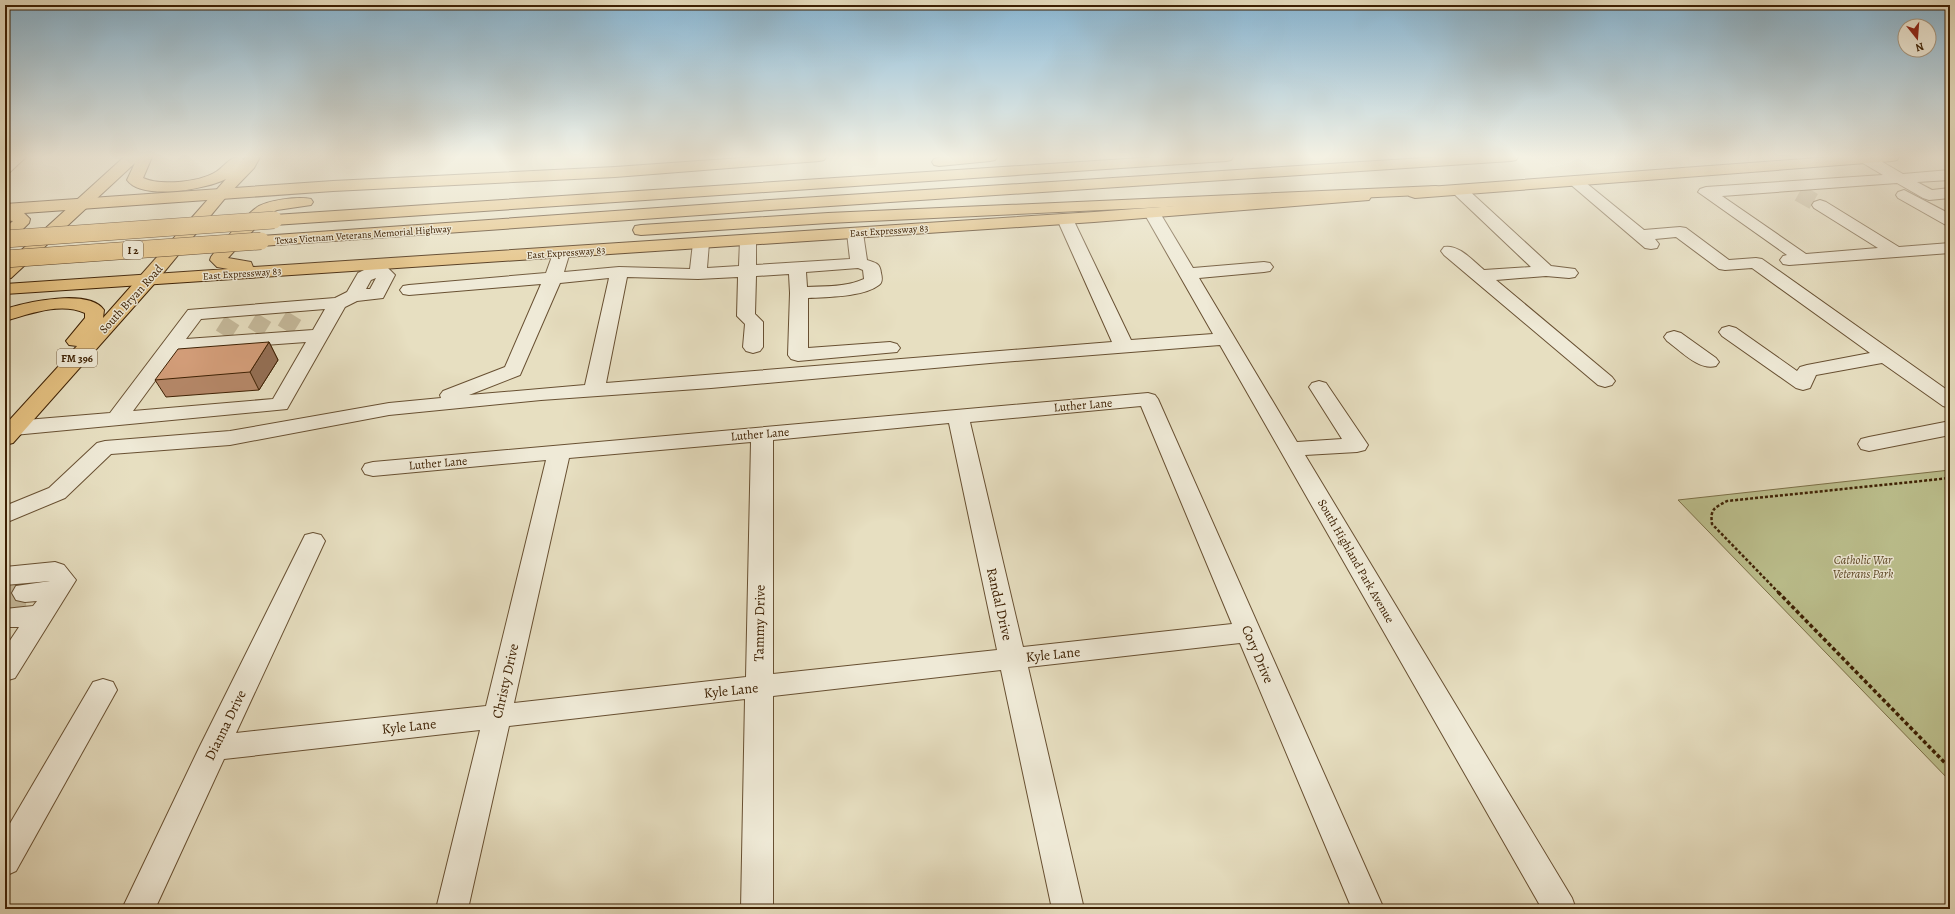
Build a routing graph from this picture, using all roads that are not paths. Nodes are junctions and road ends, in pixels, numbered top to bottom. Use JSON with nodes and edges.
{"nodes":[{"id":1,"x":88,"y":200,"type":"edge"},
{"id":2,"x":143,"y":200,"type":"edge"},
{"id":3,"x":215,"y":200,"type":"edge"},
{"id":4,"x":322,"y":200,"type":"edge"},
{"id":5,"x":502,"y":200,"type":"edge"},
{"id":6,"x":579,"y":200,"type":"edge"},
{"id":7,"x":853,"y":200,"type":"edge"},
{"id":8,"x":1244,"y":200,"type":"edge"},
{"id":9,"x":1324,"y":200,"type":"edge"},
{"id":10,"x":1469,"y":200,"type":"edge"},
{"id":11,"x":1597,"y":200,"type":"edge"},
{"id":12,"x":1717,"y":200,"type":"edge"},
{"id":13,"x":1913,"y":200,"type":"edge"},
{"id":14,"x":83,"y":204,"type":"junction"},
{"id":15,"x":1820,"y":205,"type":"tunnel mouth"},
{"id":16,"x":5,"y":209,"type":"edge"},
{"id":17,"x":1152,"y":213,"type":"junction"},
{"id":18,"x":5,"y":215,"type":"edge"},
{"id":19,"x":346,"y":215,"type":"junction"},
{"id":20,"x":1064,"y":219,"type":"junction"},
{"id":21,"x":1950,"y":221,"type":"edge"},
{"id":22,"x":856,"y":233,"type":"junction"},
{"id":23,"x":1640,"y":235,"type":"junction"},
{"id":24,"x":5,"y":238,"type":"edge"},
{"id":25,"x":280,"y":240,"type":"junction"},
{"id":26,"x":748,"y":240,"type":"junction"},
{"id":27,"x":701,"y":243,"type":"junction"},
{"id":28,"x":1656,"y":248,"type":"dead end"},
{"id":29,"x":1950,"y":248,"type":"edge"},
{"id":30,"x":1450,"y":251,"type":"dead end"},
{"id":31,"x":561,"y":252,"type":"junction"},
{"id":32,"x":1896,"y":252,"type":"junction"},
{"id":33,"x":5,"y":259,"type":"edge"},
{"id":34,"x":1803,"y":259,"type":"junction"},
{"id":35,"x":859,"y":263,"type":"junction"},
{"id":36,"x":1756,"y":263,"type":"junction"},
{"id":37,"x":338,"y":266,"type":"junction"},
{"id":38,"x":381,"y":266,"type":"junction"},
{"id":39,"x":1264,"y":267,"type":"dead end"},
{"id":40,"x":797,"y":268,"type":"junction"},
{"id":41,"x":747,"y":271,"type":"junction"},
{"id":42,"x":1546,"y":271,"type":"junction"},
{"id":43,"x":619,"y":272,"type":"junction"},
{"id":44,"x":1569,"y":273,"type":"dead end"},
{"id":45,"x":5,"y":274,"type":"edge"},
{"id":46,"x":698,"y":274,"type":"junction"},
{"id":47,"x":1188,"y":274,"type":"junction"},
{"id":48,"x":1481,"y":276,"type":"junction"},
{"id":49,"x":553,"y":278,"type":"junction"},
{"id":50,"x":149,"y":279,"type":"junction"},
{"id":51,"x":5,"y":289,"type":"edge"},
{"id":52,"x":408,"y":290,"type":"dead end"},
{"id":53,"x":798,"y":293,"type":"junction"},
{"id":54,"x":346,"y":300,"type":"junction"},
{"id":55,"x":5,"y":315,"type":"edge"},
{"id":56,"x":1729,"y":332,"type":"dead end"},
{"id":57,"x":320,"y":335,"type":"junction"},
{"id":58,"x":1674,"y":337,"type":"dead end"},
{"id":59,"x":1226,"y":339,"type":"junction"},
{"id":60,"x":171,"y":346,"type":"junction"},
{"id":61,"x":1124,"y":346,"type":"junction"},
{"id":62,"x":753,"y":347,"type":"dead end"},
{"id":63,"x":890,"y":348,"type":"dead end"},
{"id":64,"x":1886,"y":356,"type":"junction"},
{"id":65,"x":1709,"y":362,"type":"dead end"},
{"id":66,"x":513,"y":371,"type":"junction"},
{"id":67,"x":1605,"y":381,"type":"dead end"},
{"id":68,"x":1319,"y":388,"type":"dead end"},
{"id":69,"x":49,"y":389,"type":"junction"},
{"id":70,"x":594,"y":390,"type":"junction"},
{"id":71,"x":534,"y":395,"type":"junction"},
{"id":72,"x":1148,"y":399,"type":"joint"},
{"id":73,"x":1950,"y":402,"type":"edge"},
{"id":74,"x":418,"y":406,"type":"junction"},
{"id":75,"x":958,"y":416,"type":"junction"},
{"id":76,"x":116,"y":419,"type":"junction"},
{"id":77,"x":1950,"y":428,"type":"edge"},
{"id":78,"x":10,"y":433,"type":"edge"},
{"id":79,"x":762,"y":434,"type":"junction"},
{"id":80,"x":1869,"y":444,"type":"dead end"},
{"id":81,"x":1290,"y":449,"type":"junction"},
{"id":82,"x":559,"y":452,"type":"junction"},
{"id":83,"x":373,"y":469,"type":"dead end"},
{"id":84,"x":5,"y":515,"type":"edge"},
{"id":85,"x":313,"y":541,"type":"dead end"},
{"id":86,"x":5,"y":576,"type":"edge"},
{"id":87,"x":22,"y":628,"type":"edge"},
{"id":88,"x":1248,"y":632,"type":"junction"},
{"id":89,"x":1012,"y":658,"type":"junction"},
{"id":90,"x":759,"y":687,"type":"junction"},
{"id":91,"x":103,"y":690,"type":"dead end"},
{"id":92,"x":497,"y":716,"type":"junction"},
{"id":93,"x":213,"y":748,"type":"junction"},
{"id":94,"x":5,"y":861,"type":"edge"},
{"id":95,"x":138,"y":909,"type":"edge"},
{"id":96,"x":452,"y":909,"type":"edge"},
{"id":97,"x":757,"y":909,"type":"edge"},
{"id":98,"x":1068,"y":909,"type":"edge"},
{"id":99,"x":1368,"y":909,"type":"edge"},
{"id":100,"x":1560,"y":909,"type":"edge"}],
"edges":[{"from":1,"to":14,"type":"main road"},
{"from":2,"to":14,"type":"main road"},
{"from":3,"to":50,"type":"main road","name":"South Bryan Road","number":"FM 396"},
{"from":4,"to":37,"type":"main road"},
{"from":5,"to":19,"type":"main road"},
{"from":6,"to":19,"type":"main road","name":"Texas Vietnam Veterans Memorial Highway","number":"I 2"},
{"from":7,"to":25,"type":"main road","name":"Texas Vietnam Veterans Memorial Highway","number":"I 2"},
{"from":8,"to":25,"type":"main road"},
{"from":9,"to":17,"type":"main road","name":"East Expressway 83"},
{"from":10,"to":42,"type":"street"},
{"from":11,"to":23,"type":"street"},
{"from":12,"to":34,"type":"street"},
{"from":13,"to":21,"type":"street"},
{"from":14,"to":16,"type":"main road"},
{"from":14,"to":45,"type":"main road"},
{"from":15,"to":32,"type":"street"},
{"from":17,"to":20,"type":"main road","name":"East Expressway 83"},
{"from":17,"to":47,"type":"street","name":"South Highland Park Avenue"},
{"from":18,"to":24,"type":"main road"},
{"from":19,"to":24,"type":"main road","name":"Texas Vietnam Veterans Memorial Highway","number":"I 2","bridge":true},
{"from":20,"to":22,"type":"main road","name":"East Expressway 83"},
{"from":20,"to":61,"type":"street"},
{"from":22,"to":26,"type":"main road","name":"East Expressway 83"},
{"from":22,"to":35,"type":"street"},
{"from":23,"to":28,"type":"street"},
{"from":23,"to":36,"type":"street"},
{"from":25,"to":33,"type":"main road","name":"Texas Vietnam Veterans Memorial Highway","number":"I 2","bridge":true},
{"from":26,"to":27,"type":"main road","name":"East Expressway 83"},
{"from":26,"to":41,"type":"street"},
{"from":27,"to":31,"type":"main road","name":"East Expressway 83"},
{"from":27,"to":46,"type":"street"},
{"from":29,"to":32,"type":"street"},
{"from":30,"to":48,"type":"street"},
{"from":31,"to":38,"type":"main road","name":"East Expressway 83"},
{"from":31,"to":49,"type":"street"},
{"from":32,"to":34,"type":"street"},
{"from":34,"to":36,"type":"street"},
{"from":35,"to":40,"type":"street"},
{"from":35,"to":53,"type":"street"},
{"from":36,"to":64,"type":"street"},
{"from":37,"to":38,"type":"main road","name":"East Expressway 83"},
{"from":37,"to":50,"type":"main road","name":"East Expressway 83"},
{"from":38,"to":54,"type":"street"},
{"from":39,"to":47,"type":"street"},
{"from":40,"to":41,"type":"street"},
{"from":40,"to":53,"type":"street"},
{"from":41,"to":46,"type":"street"},
{"from":41,"to":62,"type":"street"},
{"from":42,"to":44,"type":"street"},
{"from":42,"to":48,"type":"street"},
{"from":43,"to":46,"type":"street"},
{"from":43,"to":49,"type":"street"},
{"from":43,"to":70,"type":"street"},
{"from":47,"to":59,"type":"street","name":"South Highland Park Avenue"},
{"from":48,"to":67,"type":"street"},
{"from":49,"to":52,"type":"street"},
{"from":49,"to":66,"type":"street"},
{"from":50,"to":51,"type":"main road","name":"East Expressway 83"},
{"from":50,"to":69,"type":"main road","name":"South Bryan Road","number":"FM 396"},
{"from":53,"to":63,"type":"street"},
{"from":54,"to":57,"type":"street"},
{"from":54,"to":60,"type":"street"},
{"from":55,"to":69,"type":"main road"},
{"from":56,"to":64,"type":"street"},
{"from":57,"to":60,"type":"street"},
{"from":57,"to":76,"type":"street"},
{"from":58,"to":65,"type":"street"},
{"from":59,"to":61,"type":"street"},
{"from":59,"to":81,"type":"street","name":"South Highland Park Avenue"},
{"from":60,"to":76,"type":"street"},
{"from":61,"to":70,"type":"street"},
{"from":64,"to":73,"type":"street"},
{"from":66,"to":71,"type":"street"},
{"from":66,"to":74,"type":"street"},
{"from":68,"to":81,"type":"street"},
{"from":69,"to":78,"type":"main road","name":"South Bryan Road","number":"FM 396"},
{"from":70,"to":71,"type":"street"},
{"from":71,"to":74,"type":"street"},
{"from":72,"to":75,"type":"street","name":"Luther Lane"},
{"from":72,"to":88,"type":"street","name":"Cory Drive"},
{"from":74,"to":84,"type":"street"},
{"from":75,"to":79,"type":"street","name":"Luther Lane"},
{"from":75,"to":89,"type":"street","name":"Randal Drive"},
{"from":76,"to":78,"type":"street"},
{"from":77,"to":80,"type":"street"},
{"from":79,"to":82,"type":"street","name":"Luther Lane"},
{"from":79,"to":90,"type":"street","name":"Tammy Drive"},
{"from":81,"to":100,"type":"street","name":"South Highland Park Avenue"},
{"from":82,"to":83,"type":"street","name":"Luther Lane"},
{"from":82,"to":92,"type":"street","name":"Christy Drive"},
{"from":85,"to":93,"type":"street","name":"Dianna Drive"},
{"from":86,"to":87,"type":"street"},
{"from":88,"to":89,"type":"street","name":"Kyle Lane"},
{"from":88,"to":99,"type":"street","name":"Cory Drive"},
{"from":89,"to":90,"type":"street","name":"Kyle Lane"},
{"from":89,"to":98,"type":"street","name":"Randal Drive"},
{"from":90,"to":92,"type":"street","name":"Kyle Lane"},
{"from":90,"to":97,"type":"street","name":"Tammy Drive"},
{"from":91,"to":94,"type":"street"},
{"from":92,"to":93,"type":"street","name":"Kyle Lane"},
{"from":92,"to":96,"type":"street","name":"Christy Drive"},
{"from":93,"to":95,"type":"street","name":"Dianna Drive"}]}
